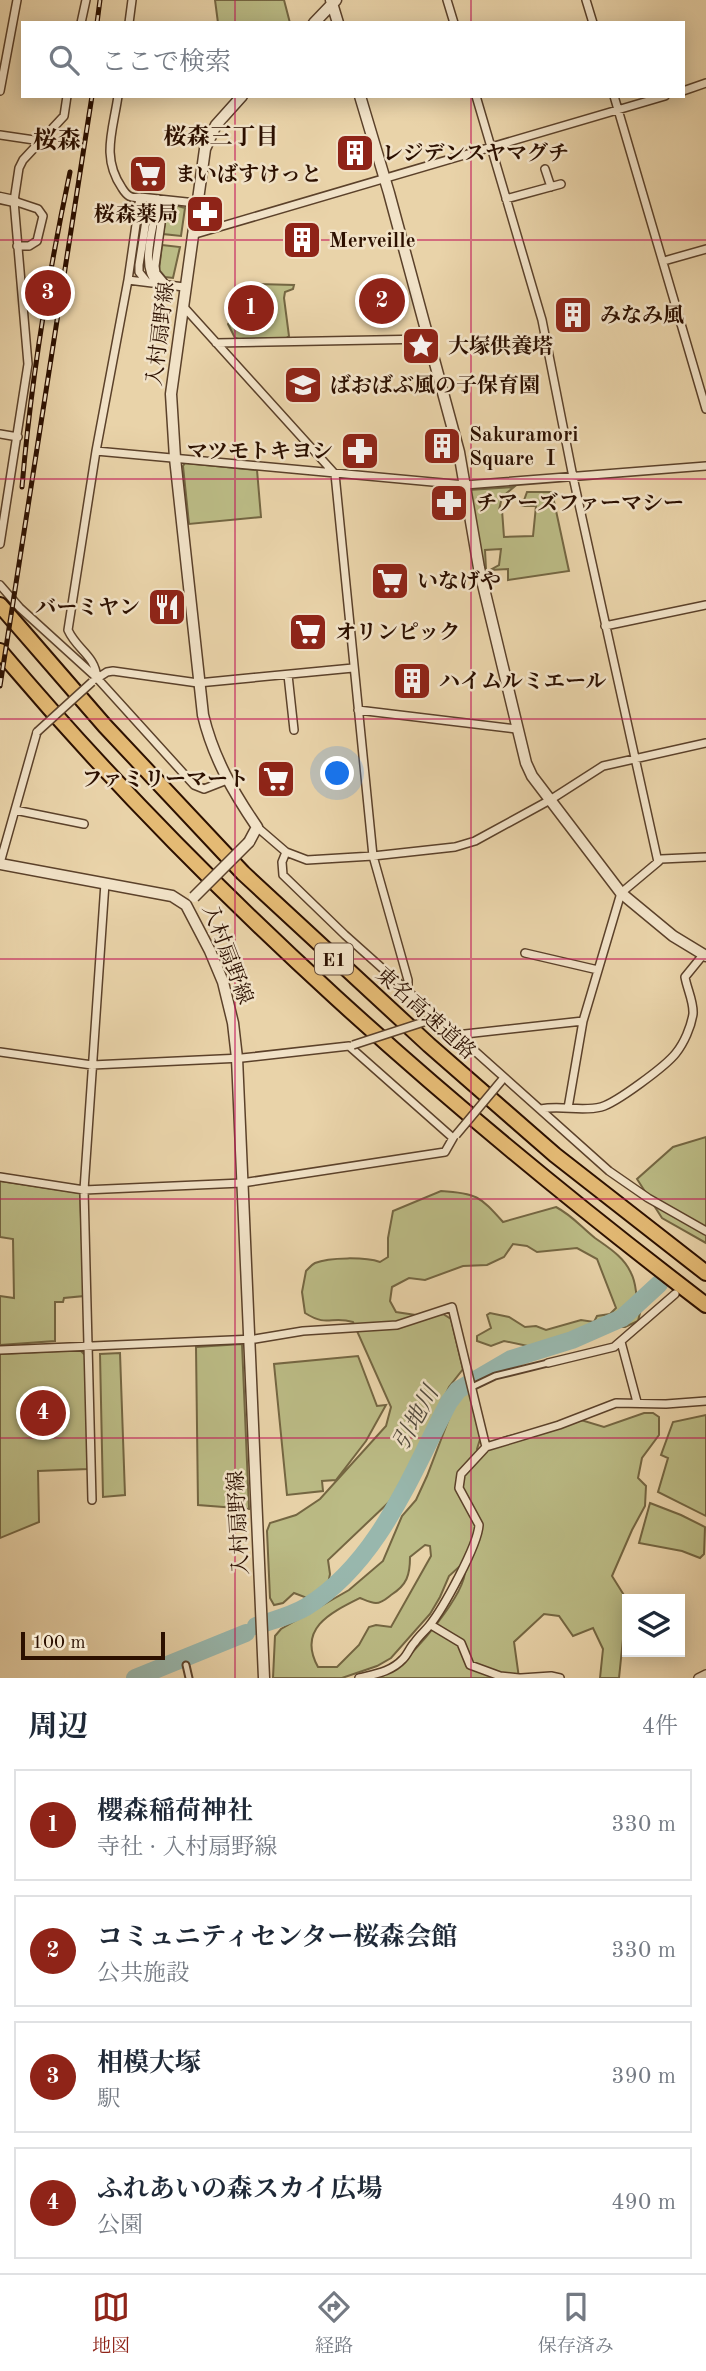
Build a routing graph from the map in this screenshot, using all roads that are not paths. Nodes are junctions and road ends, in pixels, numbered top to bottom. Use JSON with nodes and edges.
{"nodes":[{"id":1,"x":18,"y":0,"type":"edge"},
{"id":2,"x":86,"y":0,"type":"edge"},
{"id":3,"x":132,"y":0,"type":"edge"},
{"id":4,"x":447,"y":0,"type":"edge"},
{"id":5,"x":586,"y":0,"type":"edge"},
{"id":6,"x":333,"y":1,"type":"edge"},
{"id":7,"x":81,"y":21,"type":"edge"},
{"id":8,"x":129,"y":21,"type":"edge"},
{"id":9,"x":316,"y":21,"type":"edge"},
{"id":10,"x":338,"y":21,"type":"edge"},
{"id":11,"x":453,"y":21,"type":"edge"},
{"id":12,"x":592,"y":21,"type":"edge"},
{"id":13,"x":706,"y":83,"type":"edge"},
{"id":14,"x":0,"y":90,"type":"edge"},
{"id":15,"x":685,"y":90,"type":"edge"},
{"id":16,"x":67,"y":98,"type":"edge"},
{"id":17,"x":118,"y":98,"type":"edge"},
{"id":18,"x":240,"y":98,"type":"edge"},
{"id":19,"x":361,"y":98,"type":"edge"},
{"id":20,"x":477,"y":98,"type":"edge"},
{"id":21,"x":615,"y":98,"type":"edge"},
{"id":22,"x":659,"y":98,"type":"edge"},
{"id":23,"x":619,"y":111,"type":"junction"},
{"id":24,"x":0,"y":135,"type":"edge"},
{"id":25,"x":41,"y":141,"type":"junction"},
{"id":26,"x":491,"y":147,"type":"junction"},
{"id":27,"x":545,"y":169,"type":"dead end"},
{"id":28,"x":385,"y":178,"type":"junction"},
{"id":29,"x":561,"y":184,"type":"dead end"},
{"id":30,"x":551,"y":187,"type":"junction"},
{"id":31,"x":140,"y":197,"type":"junction"},
{"id":32,"x":0,"y":198,"type":"edge"},
{"id":33,"x":506,"y":199,"type":"junction"},
{"id":34,"x":166,"y":200,"type":"junction"},
{"id":35,"x":14,"y":201,"type":"junction"},
{"id":36,"x":196,"y":203,"type":"junction"},
{"id":37,"x":191,"y":235,"type":"junction"},
{"id":38,"x":17,"y":246,"type":"junction"},
{"id":39,"x":706,"y":249,"type":"edge"},
{"id":40,"x":664,"y":261,"type":"junction"},
{"id":41,"x":128,"y":280,"type":"junction"},
{"id":42,"x":148,"y":283,"type":"junction"},
{"id":43,"x":162,"y":285,"type":"junction"},
{"id":44,"x":184,"y":287,"type":"junction"},
{"id":45,"x":182,"y":306,"type":"junction"},
{"id":46,"x":429,"y":339,"type":"junction"},
{"id":47,"x":216,"y":343,"type":"junction"},
{"id":48,"x":706,"y":409,"type":"edge"},
{"id":49,"x":0,"y":434,"type":"edge"},
{"id":50,"x":18,"y":437,"type":"junction"},
{"id":51,"x":96,"y":451,"type":"junction"},
{"id":52,"x":175,"y":458,"type":"junction"},
{"id":53,"x":706,"y":466,"type":"edge"},
{"id":54,"x":335,"y":474,"type":"junction"},
{"id":55,"x":573,"y":477,"type":"junction"},
{"id":56,"x":465,"y":485,"type":"junction"},
{"id":57,"x":0,"y":544,"type":"edge"},
{"id":58,"x":0,"y":585,"type":"edge"},
{"id":59,"x":0,"y":605,"type":"edge"},
{"id":60,"x":706,"y":605,"type":"edge"},
{"id":61,"x":605,"y":626,"type":"junction"},
{"id":62,"x":0,"y":651,"type":"edge"},
{"id":63,"x":353,"y":668,"type":"junction"},
{"id":64,"x":288,"y":675,"type":"junction"},
{"id":65,"x":95,"y":680,"type":"junction"},
{"id":66,"x":198,"y":683,"type":"junction"},
{"id":67,"x":358,"y":710,"type":"junction"},
{"id":68,"x":516,"y":729,"type":"junction"},
{"id":69,"x":294,"y":730,"type":"dead end"},
{"id":70,"x":706,"y":743,"type":"edge"},
{"id":71,"x":636,"y":758,"type":"junction"},
{"id":72,"x":227,"y":780,"type":"junction"},
{"id":73,"x":550,"y":800,"type":"junction"},
{"id":74,"x":15,"y":810,"type":"junction"},
{"id":75,"x":70,"y":821,"type":"junction"},
{"id":76,"x":84,"y":824,"type":"dead end"},
{"id":77,"x":257,"y":827,"type":"junction"},
{"id":78,"x":68,"y":831,"type":"dead end"},
{"id":79,"x":286,"y":852,"type":"junction"},
{"id":80,"x":373,"y":856,"type":"junction"},
{"id":81,"x":706,"y":858,"type":"edge"},
{"id":82,"x":658,"y":862,"type":"junction"},
{"id":83,"x":0,"y":864,"type":"edge"},
{"id":84,"x":106,"y":883,"type":"junction"},
{"id":85,"x":621,"y":893,"type":"junction"},
{"id":86,"x":186,"y":905,"type":"junction"},
{"id":87,"x":525,"y":953,"type":"dead end"},
{"id":88,"x":705,"y":955,"type":"edge"},
{"id":89,"x":598,"y":970,"type":"junction"},
{"id":90,"x":408,"y":992,"type":"junction"},
{"id":91,"x":435,"y":1018,"type":"junction"},
{"id":92,"x":583,"y":1021,"type":"junction"},
{"id":93,"x":456,"y":1035,"type":"junction"},
{"id":94,"x":351,"y":1046,"type":"junction"},
{"id":95,"x":0,"y":1052,"type":"edge"},
{"id":96,"x":237,"y":1058,"type":"junction"},
{"id":97,"x":93,"y":1065,"type":"junction"},
{"id":98,"x":504,"y":1078,"type":"junction"},
{"id":99,"x":568,"y":1108,"type":"junction"},
{"id":100,"x":541,"y":1109,"type":"junction"},
{"id":101,"x":455,"y":1136,"type":"junction"},
{"id":102,"x":0,"y":1177,"type":"edge"},
{"id":103,"x":242,"y":1183,"type":"junction"},
{"id":104,"x":85,"y":1190,"type":"junction"},
{"id":105,"x":706,"y":1231,"type":"edge"},
{"id":106,"x":706,"y":1273,"type":"edge"},
{"id":107,"x":675,"y":1294,"type":"dead end"},
{"id":108,"x":706,"y":1306,"type":"edge"},
{"id":109,"x":249,"y":1339,"type":"junction"},
{"id":110,"x":621,"y":1342,"type":"junction"},
{"id":111,"x":88,"y":1346,"type":"junction"},
{"id":112,"x":0,"y":1350,"type":"edge"},
{"id":113,"x":548,"y":1363,"type":"joint"},
{"id":114,"x":472,"y":1387,"type":"junction"},
{"id":115,"x":706,"y":1401,"type":"edge"},
{"id":116,"x":637,"y":1402,"type":"junction"},
{"id":117,"x":486,"y":1447,"type":"junction"},
{"id":118,"x":92,"y":1500,"type":"dead end"},
{"id":119,"x":430,"y":1625,"type":"junction"},
{"id":120,"x":186,"y":1665,"type":"dead end"},
{"id":121,"x":706,"y":1674,"type":"edge"},
{"id":122,"x":189,"y":1678,"type":"edge"},
{"id":123,"x":264,"y":1678,"type":"edge"},
{"id":124,"x":359,"y":1678,"type":"edge"},
{"id":125,"x":520,"y":1678,"type":"edge"},
{"id":126,"x":561,"y":1678,"type":"edge"},
{"id":127,"x":698,"y":1678,"type":"edge"}],
"edges":[{"from":1,"to":14,"type":"street"},
{"from":2,"to":7,"type":"street"},
{"from":3,"to":8,"type":"street"},
{"from":4,"to":11,"type":"street"},
{"from":5,"to":12,"type":"street"},
{"from":6,"to":9,"type":"street"},
{"from":6,"to":10,"type":"street"},
{"from":13,"to":15,"type":"street"},
{"from":16,"to":25,"type":"street"},
{"from":17,"to":31,"type":"street"},
{"from":18,"to":36,"type":"street","name":"入村扇野線"},
{"from":19,"to":28,"type":"street"},
{"from":20,"to":26,"type":"street"},
{"from":21,"to":23,"type":"street"},
{"from":22,"to":23,"type":"street"},
{"from":23,"to":26,"type":"street"},
{"from":23,"to":40,"type":"street"},
{"from":24,"to":25,"type":"street"},
{"from":25,"to":35,"type":"street"},
{"from":26,"to":28,"type":"street"},
{"from":26,"to":33,"type":"street"},
{"from":27,"to":30,"type":"street"},
{"from":28,"to":37,"type":"street"},
{"from":28,"to":46,"type":"street"},
{"from":29,"to":30,"type":"street"},
{"from":30,"to":33,"type":"street"},
{"from":31,"to":34,"type":"street"},
{"from":31,"to":41,"type":"street"},
{"from":32,"to":35,"type":"street"},
{"from":33,"to":55,"type":"street"},
{"from":34,"to":36,"type":"street"},
{"from":34,"to":42,"type":"street"},
{"from":34,"to":43,"type":"street"},
{"from":35,"to":38,"type":"street"},
{"from":35,"to":38,"type":"street"},
{"from":36,"to":37,"type":"street","name":"入村扇野線"},
{"from":37,"to":44,"type":"street","name":"入村扇野線"},
{"from":38,"to":50,"type":"street"},
{"from":39,"to":40,"type":"street"},
{"from":40,"to":48,"type":"street"},
{"from":41,"to":42,"type":"street"},
{"from":41,"to":51,"type":"street"},
{"from":42,"to":43,"type":"street"},
{"from":43,"to":44,"type":"street"},
{"from":44,"to":45,"type":"street","name":"入村扇野線"},
{"from":45,"to":47,"type":"street"},
{"from":45,"to":52,"type":"street","name":"入村扇野線"},
{"from":46,"to":47,"type":"street"},
{"from":46,"to":56,"type":"street"},
{"from":47,"to":54,"type":"street"},
{"from":49,"to":50,"type":"street"},
{"from":50,"to":57,"type":"street"},
{"from":51,"to":52,"type":"street"},
{"from":51,"to":65,"type":"street"},
{"from":52,"to":54,"type":"street"},
{"from":52,"to":66,"type":"street","name":"入村扇野線"},
{"from":53,"to":55,"type":"street"},
{"from":54,"to":56,"type":"street"},
{"from":54,"to":63,"type":"street"},
{"from":55,"to":56,"type":"street"},
{"from":55,"to":61,"type":"street"},
{"from":56,"to":68,"type":"street"},
{"from":58,"to":65,"type":"street"},
{"from":59,"to":106,"type":"highway","name":"東名高速道路","number":"E1"},
{"from":60,"to":61,"type":"street"},
{"from":61,"to":71,"type":"street"},
{"from":62,"to":108,"type":"highway","number":"E1"},
{"from":63,"to":64,"type":"street"},
{"from":63,"to":67,"type":"street"},
{"from":64,"to":66,"type":"street"},
{"from":64,"to":69,"type":"street"},
{"from":65,"to":66,"type":"street"},
{"from":65,"to":72,"type":"street"},
{"from":65,"to":74,"type":"street","bridge":true},
{"from":66,"to":72,"type":"street","name":"入村扇野線"},
{"from":67,"to":68,"type":"street"},
{"from":67,"to":80,"type":"street"},
{"from":68,"to":73,"type":"street"},
{"from":70,"to":71,"type":"street"},
{"from":71,"to":73,"type":"street"},
{"from":71,"to":82,"type":"street"},
{"from":72,"to":77,"type":"street","name":"入村扇野線"},
{"from":73,"to":80,"type":"street"},
{"from":73,"to":85,"type":"street"},
{"from":74,"to":75,"type":"street"},
{"from":74,"to":83,"type":"street"},
{"from":75,"to":76,"type":"street"},
{"from":75,"to":78,"type":"street"},
{"from":77,"to":79,"type":"street"},
{"from":77,"to":86,"type":"street","name":"入村扇野線","bridge":true},
{"from":79,"to":80,"type":"street"},
{"from":79,"to":90,"type":"street"},
{"from":80,"to":90,"type":"street"},
{"from":81,"to":82,"type":"street"},
{"from":82,"to":85,"type":"street"},
{"from":83,"to":84,"type":"street"},
{"from":84,"to":86,"type":"street"},
{"from":84,"to":97,"type":"street"},
{"from":85,"to":88,"type":"street"},
{"from":85,"to":89,"type":"street"},
{"from":86,"to":96,"type":"street","name":"入村扇野線"},
{"from":87,"to":89,"type":"street"},
{"from":88,"to":99,"type":"street"},
{"from":89,"to":92,"type":"street"},
{"from":90,"to":91,"type":"street"},
{"from":91,"to":93,"type":"street"},
{"from":91,"to":94,"type":"street","bridge":true},
{"from":92,"to":93,"type":"street"},
{"from":92,"to":99,"type":"street"},
{"from":93,"to":98,"type":"street"},
{"from":94,"to":96,"type":"street"},
{"from":94,"to":101,"type":"street"},
{"from":95,"to":97,"type":"street"},
{"from":96,"to":97,"type":"street"},
{"from":96,"to":103,"type":"street","name":"入村扇野線"},
{"from":97,"to":104,"type":"street"},
{"from":98,"to":100,"type":"street"},
{"from":98,"to":101,"type":"street","bridge":true},
{"from":99,"to":100,"type":"street"},
{"from":100,"to":105,"type":"street"},
{"from":101,"to":103,"type":"street"},
{"from":102,"to":104,"type":"street"},
{"from":103,"to":104,"type":"street"},
{"from":103,"to":109,"type":"street","name":"入村扇野線"},
{"from":104,"to":111,"type":"street"},
{"from":107,"to":110,"type":"street"},
{"from":109,"to":111,"type":"street"},
{"from":109,"to":114,"type":"street"},
{"from":109,"to":123,"type":"street","name":"入村扇野線"},
{"from":110,"to":113,"type":"street"},
{"from":110,"to":116,"type":"street"},
{"from":111,"to":112,"type":"street"},
{"from":111,"to":118,"type":"street"},
{"from":113,"to":114,"type":"street"},
{"from":114,"to":117,"type":"street"},
{"from":115,"to":116,"type":"street"},
{"from":116,"to":117,"type":"street"},
{"from":117,"to":119,"type":"street"},
{"from":119,"to":124,"type":"street"},
{"from":119,"to":125,"type":"street"},
{"from":120,"to":122,"type":"street"},
{"from":121,"to":127,"type":"street"},
{"from":125,"to":126,"type":"street"}]}
